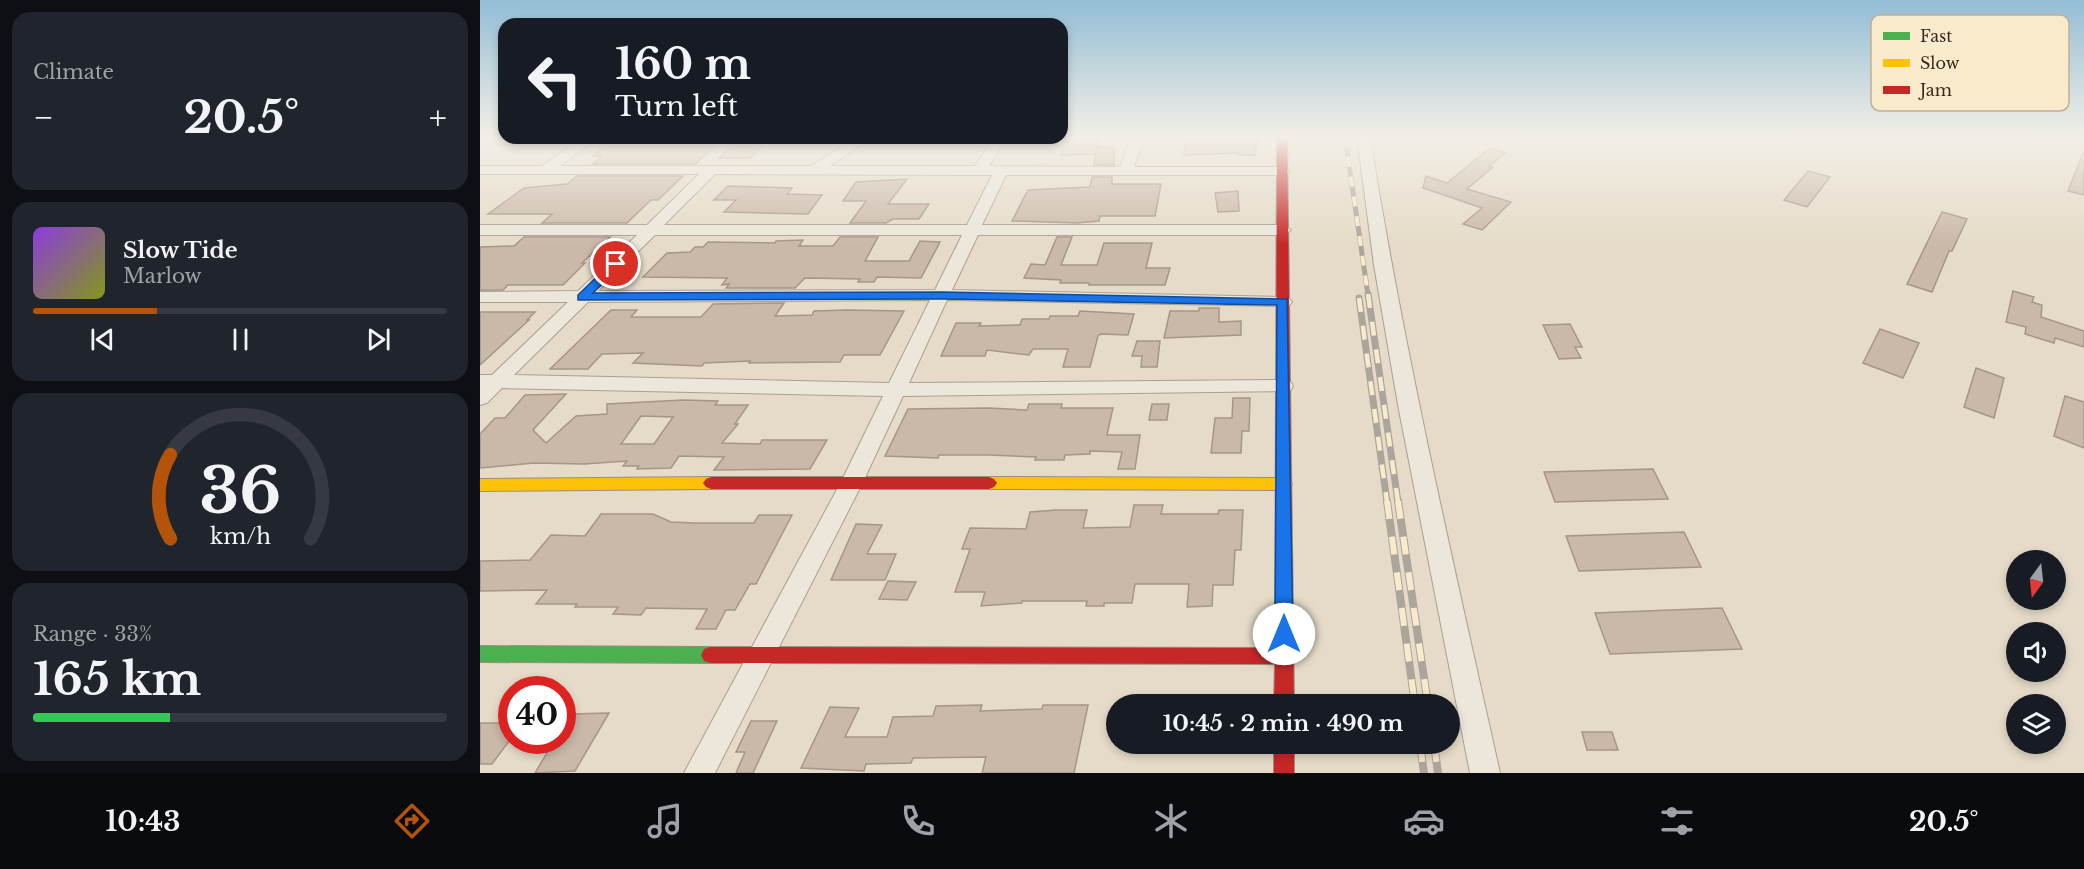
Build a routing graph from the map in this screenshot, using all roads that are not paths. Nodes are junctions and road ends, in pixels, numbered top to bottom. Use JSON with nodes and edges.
{"nodes":[{"id":1,"x":709,"y":173,"type":"edge"},
{"id":2,"x":990,"y":173,"type":"edge"},
{"id":3,"x":1283,"y":173,"type":"edge"},
{"id":4,"x":1368,"y":173,"type":"edge"},
{"id":5,"x":974,"y":229,"type":"junction"},
{"id":6,"x":480,"y":230,"type":"edge"},
{"id":7,"x":1283,"y":230,"type":"junction"},
{"id":8,"x":650,"y":231,"type":"junction"},
{"id":9,"x":942,"y":295,"type":"junction"},
{"id":10,"x":480,"y":297,"type":"edge"},
{"id":11,"x":582,"y":297,"type":"junction"},
{"id":12,"x":1283,"y":302,"type":"junction"},
{"id":13,"x":489,"y":381,"type":"edge"},
{"id":14,"x":1283,"y":386,"type":"junction"},
{"id":15,"x":896,"y":390,"type":"junction"},
{"id":16,"x":480,"y":398,"type":"edge"},
{"id":17,"x":852,"y":483,"type":"junction"},
{"id":18,"x":1284,"y":484,"type":"junction"},
{"id":19,"x":480,"y":485,"type":"edge"},
{"id":20,"x":760,"y":653,"type":"junction"},
{"id":21,"x":480,"y":654,"type":"edge"},
{"id":22,"x":1284,"y":656,"type":"junction"},
{"id":23,"x":1284,"y":694,"type":"edge"},
{"id":24,"x":1284,"y":754,"type":"edge"},
{"id":25,"x":699,"y":773,"type":"edge"},
{"id":26,"x":1284,"y":773,"type":"edge"},
{"id":27,"x":1485,"y":773,"type":"edge"}],
"edges":[{"from":1,"to":8,"type":"street"},
{"from":2,"to":5,"type":"street"},
{"from":3,"to":7,"type":"street"},
{"from":4,"to":27,"type":"street"},
{"from":5,"to":7,"type":"street"},
{"from":5,"to":8,"type":"street"},
{"from":5,"to":9,"type":"street"},
{"from":6,"to":8,"type":"street"},
{"from":7,"to":12,"type":"street"},
{"from":8,"to":11,"type":"street"},
{"from":9,"to":11,"type":"street"},
{"from":9,"to":12,"type":"street"},
{"from":9,"to":15,"type":"street"},
{"from":10,"to":11,"type":"street"},
{"from":11,"to":13,"type":"street"},
{"from":12,"to":14,"type":"street"},
{"from":13,"to":15,"type":"street"},
{"from":13,"to":16,"type":"street"},
{"from":14,"to":15,"type":"street"},
{"from":14,"to":18,"type":"street"},
{"from":15,"to":17,"type":"street"},
{"from":17,"to":18,"type":"street"},
{"from":17,"to":19,"type":"street"},
{"from":17,"to":20,"type":"street"},
{"from":18,"to":22,"type":"street"},
{"from":20,"to":21,"type":"street"},
{"from":20,"to":22,"type":"street"},
{"from":20,"to":25,"type":"street"},
{"from":22,"to":23,"type":"street"},
{"from":24,"to":26,"type":"street"}]}
